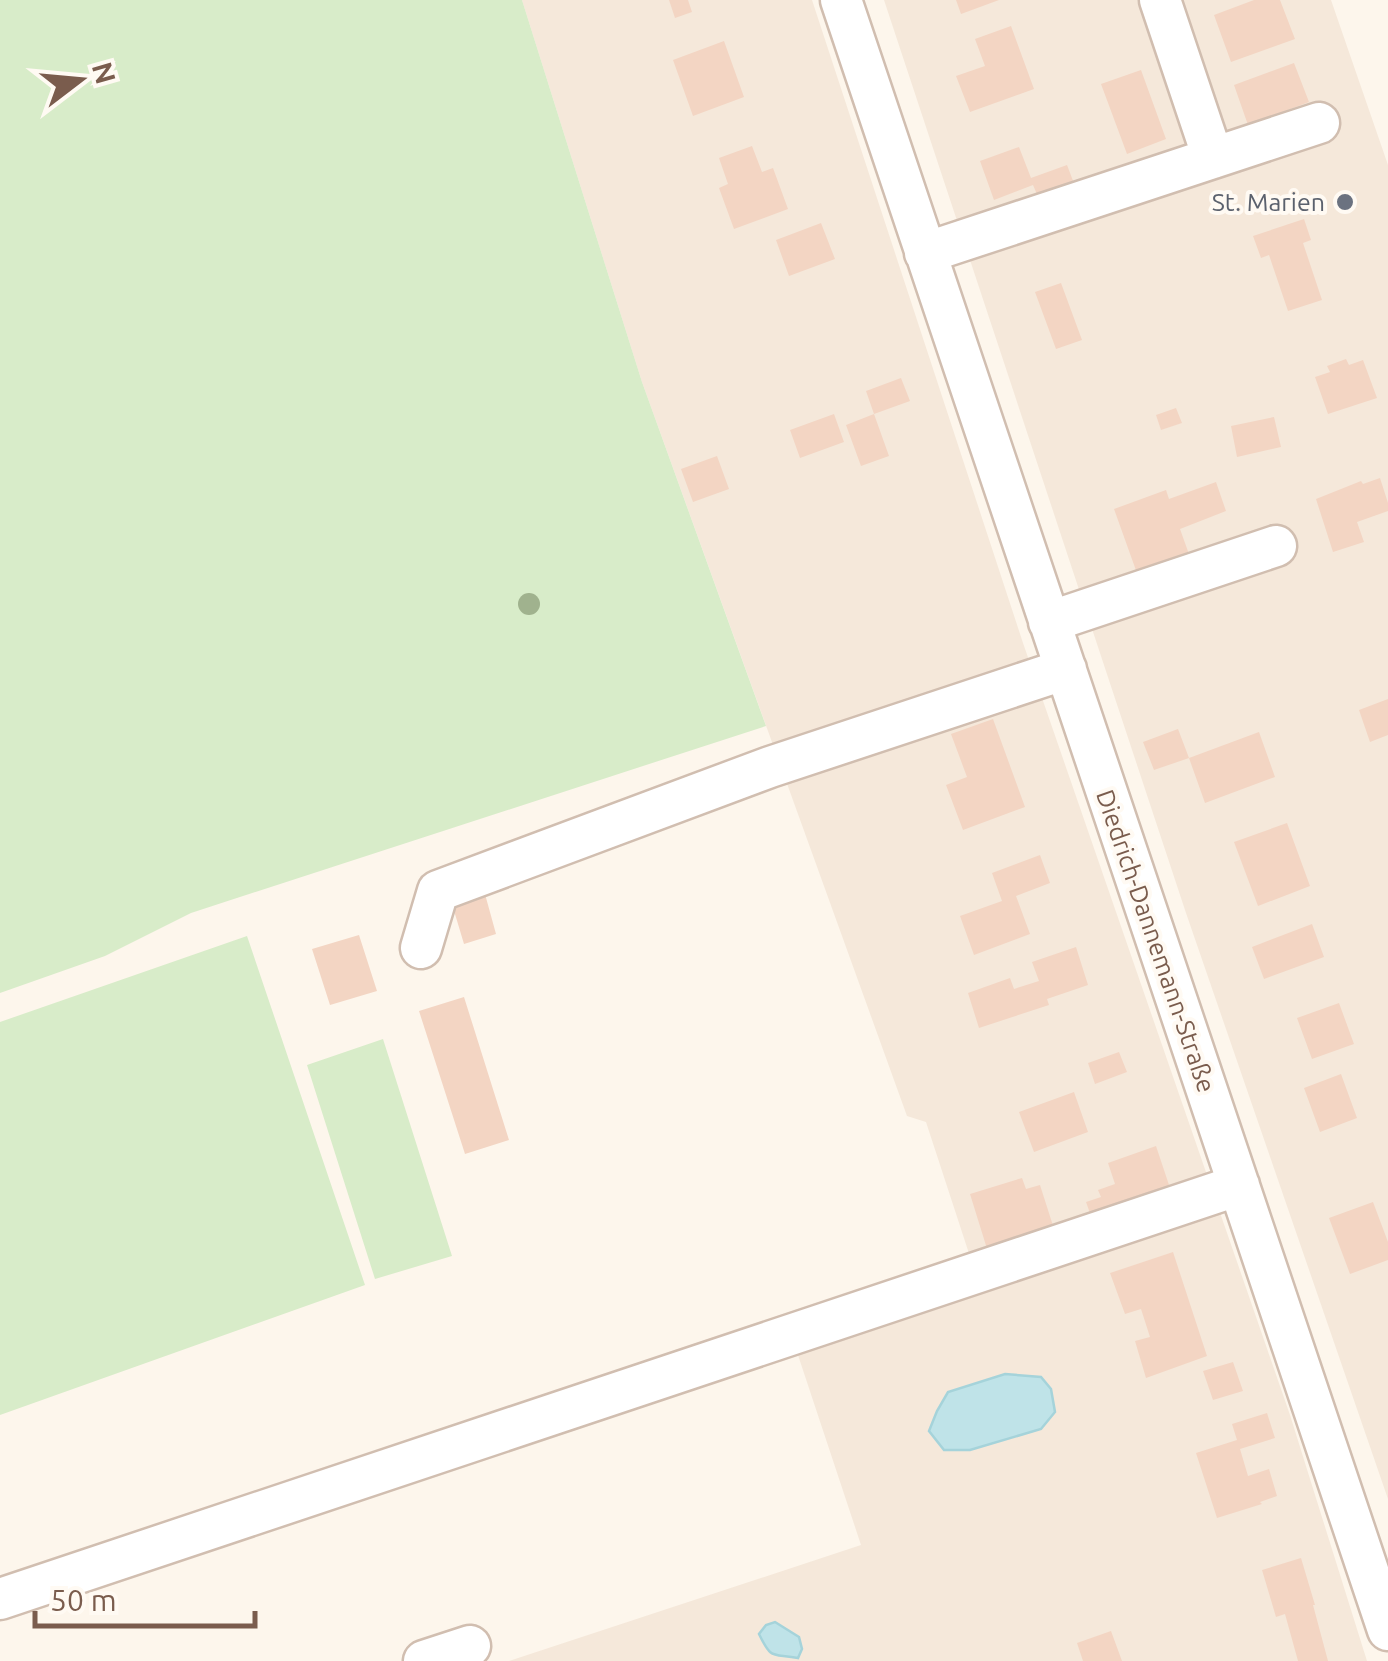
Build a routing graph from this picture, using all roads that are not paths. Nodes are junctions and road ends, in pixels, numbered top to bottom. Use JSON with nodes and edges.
{"nodes":[{"id":1,"x":841,"y":0,"type":"edge"},
{"id":2,"x":1160,"y":0,"type":"edge"},
{"id":3,"x":1318,"y":123,"type":"dead end"},
{"id":4,"x":1212,"y":158,"type":"junction"},
{"id":5,"x":925,"y":253,"type":"junction"},
{"id":6,"x":1276,"y":546,"type":"dead end"},
{"id":7,"x":1050,"y":622,"type":"junction"},
{"id":8,"x":1066,"y":670,"type":"junction"},
{"id":9,"x":421,"y":948,"type":"dead end"},
{"id":10,"x":1239,"y":1184,"type":"junction"},
{"id":11,"x":0,"y":1598,"type":"edge"},
{"id":12,"x":1388,"y":1630,"type":"edge"},
{"id":13,"x":470,"y":1646,"type":"dead end"},
{"id":14,"x":424,"y":1661,"type":"edge"}],
"edges":[{"from":1,"to":5,"type":"street","name":"Diedrich-Dannemann-Straße"},
{"from":2,"to":4,"type":"street"},
{"from":3,"to":4,"type":"street"},
{"from":4,"to":5,"type":"street"},
{"from":5,"to":7,"type":"street","name":"Diedrich-Dannemann-Straße"},
{"from":6,"to":7,"type":"street"},
{"from":7,"to":8,"type":"street","name":"Diedrich-Dannemann-Straße"},
{"from":8,"to":9,"type":"street"},
{"from":8,"to":10,"type":"street","name":"Diedrich-Dannemann-Straße"},
{"from":10,"to":11,"type":"street"},
{"from":10,"to":12,"type":"street","name":"Diedrich-Dannemann-Straße"},
{"from":13,"to":14,"type":"street"}]}
